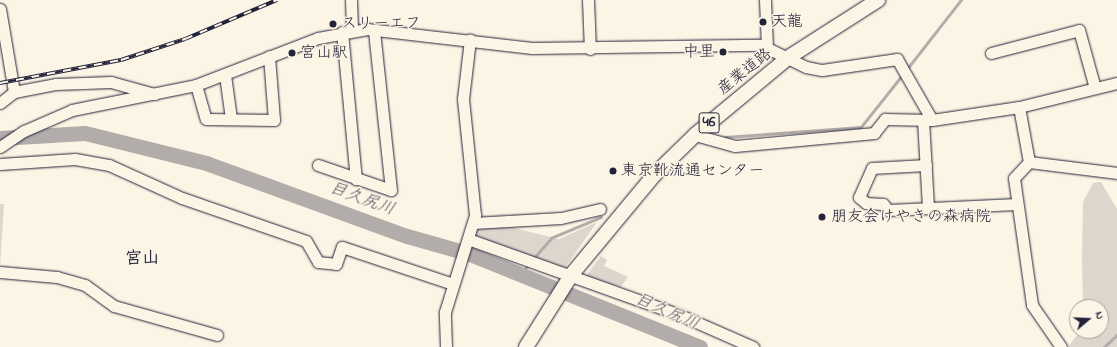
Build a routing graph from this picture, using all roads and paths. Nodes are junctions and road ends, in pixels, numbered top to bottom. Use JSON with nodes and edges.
{"nodes":[{"id":1,"x":351,"y":0,"type":"edge"},
{"id":2,"x":588,"y":0,"type":"edge"},
{"id":3,"x":765,"y":0,"type":"edge"},
{"id":4,"x":878,"y":0,"type":"edge"},
{"id":5,"x":0,"y":9,"type":"edge"},
{"id":6,"x":374,"y":30,"type":"junction"},
{"id":7,"x":347,"y":32,"type":"junction"},
{"id":8,"x":470,"y":39,"type":"junction"},
{"id":9,"x":767,"y":47,"type":"junction"},
{"id":10,"x":590,"y":49,"type":"junction"},
{"id":11,"x":991,"y":53,"type":"dead end"},
{"id":12,"x":269,"y":56,"type":"junction"},
{"id":13,"x":789,"y":57,"type":"junction"},
{"id":14,"x":225,"y":75,"type":"junction"},
{"id":15,"x":1117,"y":83,"type":"edge"},
{"id":16,"x":196,"y":85,"type":"junction"},
{"id":17,"x":1095,"y":88,"type":"junction"},
{"id":18,"x":14,"y":92,"type":"junction"},
{"id":19,"x":154,"y":94,"type":"junction"},
{"id":20,"x":0,"y":103,"type":"edge"},
{"id":21,"x":1019,"y":107,"type":"junction"},
{"id":22,"x":231,"y":119,"type":"junction"},
{"id":23,"x":928,"y":120,"type":"junction"},
{"id":24,"x":695,"y":135,"type":"junction"},
{"id":25,"x":0,"y":147,"type":"edge"},
{"id":26,"x":1029,"y":162,"type":"junction"},
{"id":27,"x":0,"y":164,"type":"edge"},
{"id":28,"x":318,"y":165,"type":"dead end"},
{"id":29,"x":926,"y":165,"type":"junction"},
{"id":30,"x":1117,"y":173,"type":"edge"},
{"id":31,"x":356,"y":179,"type":"junction"},
{"id":32,"x":1017,"y":204,"type":"junction"},
{"id":33,"x":928,"y":208,"type":"junction"},
{"id":34,"x":600,"y":209,"type":"dead end"},
{"id":35,"x":473,"y":223,"type":"junction"},
{"id":36,"x":467,"y":240,"type":"junction"},
{"id":37,"x":0,"y":272,"type":"edge"},
{"id":38,"x":570,"y":276,"type":"junction"},
{"id":39,"x":453,"y":283,"type":"junction"},
{"id":40,"x":217,"y":335,"type":"dead end"},
{"id":41,"x":446,"y":347,"type":"edge"},
{"id":42,"x":526,"y":347,"type":"edge"},
{"id":43,"x":753,"y":347,"type":"edge"},
{"id":44,"x":1061,"y":347,"type":"edge"}],
"edges":[{"from":1,"to":7,"type":"street"},
{"from":2,"to":10,"type":"street"},
{"from":3,"to":9,"type":"street"},
{"from":4,"to":13,"type":"main road","name":"産業道路","number":"46"},
{"from":5,"to":18,"type":"street"},
{"from":6,"to":7,"type":"street"},
{"from":6,"to":8,"type":"street"},
{"from":6,"to":31,"type":"street"},
{"from":7,"to":12,"type":"street"},
{"from":7,"to":31,"type":"street"},
{"from":8,"to":10,"type":"street"},
{"from":8,"to":35,"type":"street"},
{"from":9,"to":10,"type":"street"},
{"from":9,"to":13,"type":"street"},
{"from":11,"to":17,"type":"street"},
{"from":12,"to":14,"type":"street"},
{"from":12,"to":22,"type":"street"},
{"from":13,"to":23,"type":"street"},
{"from":13,"to":24,"type":"main road","name":"産業道路","number":"46"},
{"from":14,"to":16,"type":"street"},
{"from":14,"to":22,"type":"street"},
{"from":15,"to":17,"type":"street"},
{"from":16,"to":19,"type":"street"},
{"from":16,"to":22,"type":"street"},
{"from":17,"to":21,"type":"street"},
{"from":18,"to":19,"type":"street"},
{"from":18,"to":20,"type":"street"},
{"from":19,"to":25,"type":"street"},
{"from":21,"to":23,"type":"street"},
{"from":21,"to":26,"type":"street"},
{"from":23,"to":24,"type":"street"},
{"from":23,"to":29,"type":"street"},
{"from":24,"to":38,"type":"main road","name":"産業道路","number":"46"},
{"from":26,"to":30,"type":"street"},
{"from":26,"to":32,"type":"street"},
{"from":27,"to":39,"type":"street"},
{"from":28,"to":31,"type":"street"},
{"from":29,"to":33,"type":"street"},
{"from":29,"to":33,"type":"street"},
{"from":32,"to":33,"type":"street"},
{"from":32,"to":44,"type":"street"},
{"from":34,"to":35,"type":"street"},
{"from":35,"to":36,"type":"street"},
{"from":36,"to":38,"type":"street"},
{"from":36,"to":39,"type":"street"},
{"from":37,"to":40,"type":"street"},
{"from":38,"to":42,"type":"main road","number":"46"},
{"from":38,"to":43,"type":"street"},
{"from":39,"to":41,"type":"street"}]}
